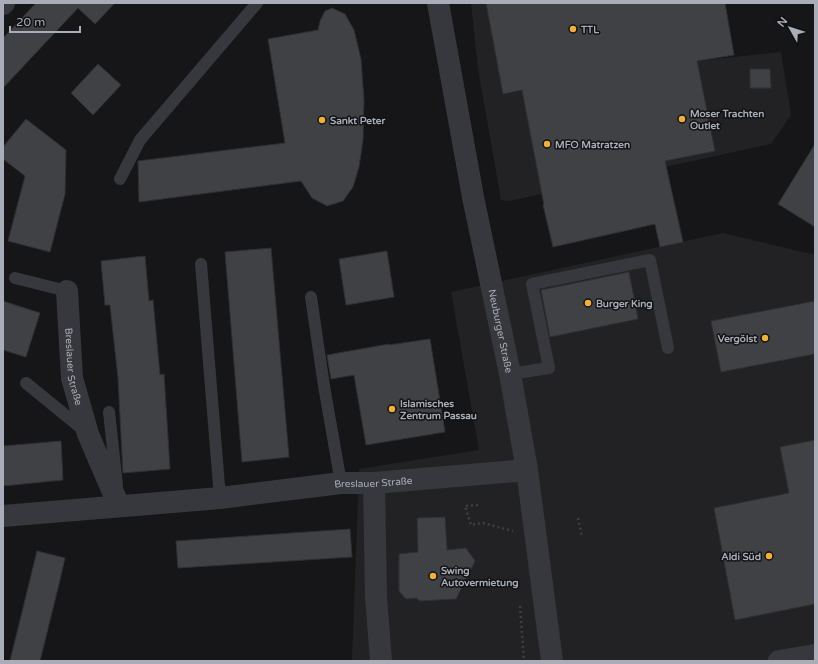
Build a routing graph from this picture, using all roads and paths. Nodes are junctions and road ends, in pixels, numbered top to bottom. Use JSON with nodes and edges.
{"nodes":[{"id":1,"x":257,"y":3,"type":"edge"},
{"id":2,"x":438,"y":3,"type":"edge"},
{"id":3,"x":120,"y":179,"type":"dead end"},
{"id":4,"x":201,"y":264,"type":"dead end"},
{"id":5,"x":15,"y":278,"type":"dead end"},
{"id":6,"x":67,"y":291,"type":"joint"},
{"id":7,"x":311,"y":297,"type":"dead end"},
{"id":8,"x":668,"y":348,"type":"dead end"},
{"id":9,"x":510,"y":374,"type":"junction"},
{"id":10,"x":26,"y":383,"type":"dead end"},
{"id":11,"x":109,"y":412,"type":"dead end"},
{"id":12,"x":88,"y":434,"type":"junction"},
{"id":13,"x":527,"y":470,"type":"junction"},
{"id":14,"x":374,"y":482,"type":"junction"},
{"id":15,"x":342,"y":483,"type":"junction"},
{"id":16,"x":220,"y":498,"type":"junction"},
{"id":17,"x":119,"y":506,"type":"junction"},
{"id":18,"x":478,"y":506,"type":"dead end"},
{"id":19,"x":3,"y":516,"type":"edge"},
{"id":20,"x":578,"y":518,"type":"dead end"},
{"id":21,"x":514,"y":532,"type":"dead end"},
{"id":22,"x":582,"y":537,"type":"dead end"},
{"id":23,"x":815,"y":655,"type":"edge"},
{"id":24,"x":381,"y":661,"type":"edge"},
{"id":25,"x":552,"y":661,"type":"edge"},
{"id":26,"x":779,"y":661,"type":"edge"}],
"edges":[{"from":1,"to":3,"type":"lane"},
{"from":2,"to":9,"type":"street","name":"Neuburger Straße"},
{"from":4,"to":16,"type":"lane"},
{"from":5,"to":6,"type":"lane"},
{"from":6,"to":12,"type":"street","name":"Breslauer Straße"},
{"from":7,"to":15,"type":"lane"},
{"from":8,"to":9,"type":"lane"},
{"from":9,"to":13,"type":"street","name":"Neuburger Straße"},
{"from":10,"to":12,"type":"lane"},
{"from":11,"to":17,"type":"lane"},
{"from":12,"to":17,"type":"street","name":"Breslauer Straße"},
{"from":13,"to":14,"type":"street","name":"Breslauer Straße"},
{"from":13,"to":25,"type":"street","name":"Neuburger Straße"},
{"from":14,"to":15,"type":"street","name":"Breslauer Straße"},
{"from":14,"to":24,"type":"street"},
{"from":15,"to":16,"type":"street","name":"Breslauer Straße"},
{"from":16,"to":17,"type":"street","name":"Breslauer Straße"},
{"from":17,"to":19,"type":"street","name":"Breslauer Straße"},
{"from":18,"to":21,"type":"path"},
{"from":20,"to":22,"type":"path"},
{"from":23,"to":26,"type":"street"}]}
